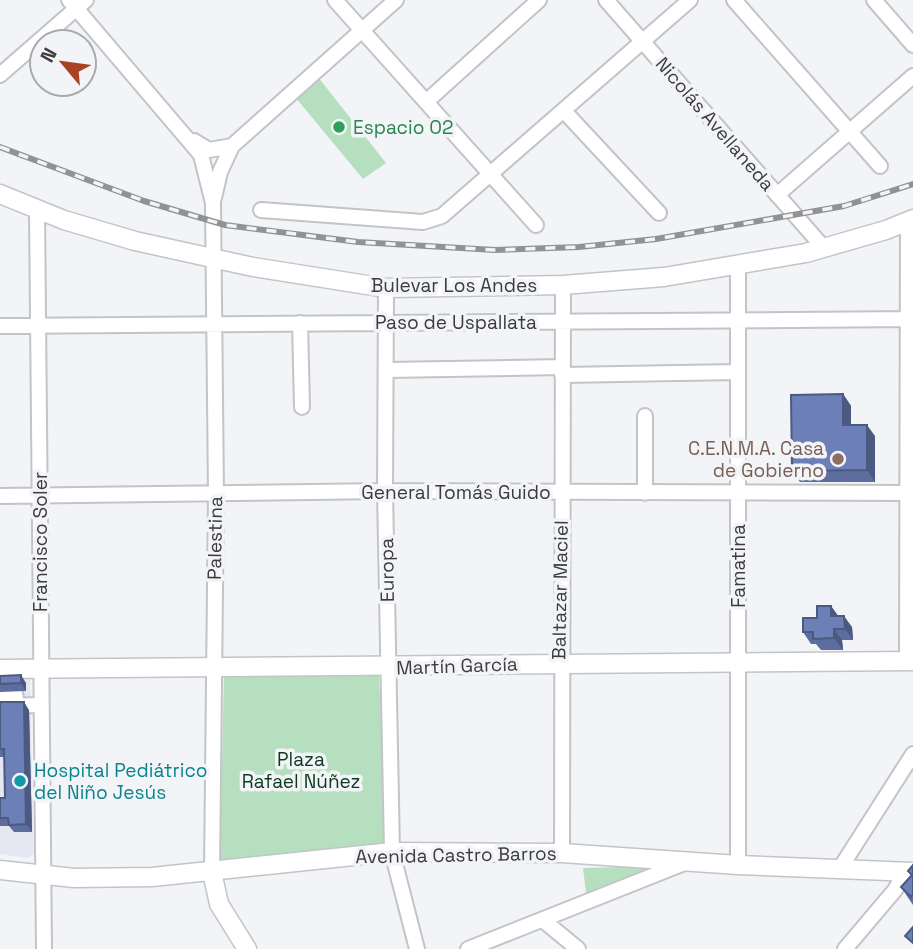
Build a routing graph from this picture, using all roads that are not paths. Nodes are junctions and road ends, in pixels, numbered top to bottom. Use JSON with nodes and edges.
{"nodes":[{"id":1,"x":335,"y":0,"type":"edge"},
{"id":2,"x":397,"y":0,"type":"edge"},
{"id":3,"x":539,"y":0,"type":"edge"},
{"id":4,"x":606,"y":0,"type":"edge"},
{"id":5,"x":690,"y":0,"type":"edge"},
{"id":6,"x":734,"y":0,"type":"edge"},
{"id":7,"x":874,"y":0,"type":"edge"},
{"id":8,"x":77,"y":3,"type":"edge"},
{"id":9,"x":362,"y":30,"type":"junction"},
{"id":10,"x":643,"y":42,"type":"junction"},
{"id":11,"x":913,"y":45,"type":"edge"},
{"id":12,"x":0,"y":75,"type":"edge"},
{"id":13,"x":913,"y":76,"type":"edge"},
{"id":14,"x":427,"y":101,"type":"junction"},
{"id":15,"x":564,"y":111,"type":"junction"},
{"id":16,"x":851,"y":130,"type":"junction"},
{"id":17,"x":187,"y":136,"type":"junction"},
{"id":18,"x":232,"y":146,"type":"junction"},
{"id":19,"x":880,"y":166,"type":"dead end"},
{"id":20,"x":491,"y":175,"type":"junction"},
{"id":21,"x":0,"y":194,"type":"edge"},
{"id":22,"x":777,"y":195,"type":"junction"},
{"id":23,"x":213,"y":203,"type":"junction"},
{"id":24,"x":37,"y":210,"type":"junction"},
{"id":25,"x":261,"y":210,"type":"dead end"},
{"id":26,"x":659,"y":213,"type":"dead end"},
{"id":27,"x":911,"y":220,"type":"edge"},
{"id":28,"x":536,"y":225,"type":"dead end"},
{"id":29,"x":824,"y":248,"type":"junction"},
{"id":30,"x":214,"y":258,"type":"junction"},
{"id":31,"x":738,"y":266,"type":"junction"},
{"id":32,"x":563,"y":285,"type":"junction"},
{"id":33,"x":386,"y":288,"type":"junction"},
{"id":34,"x":911,"y":318,"type":"edge"},
{"id":35,"x":738,"y":320,"type":"junction"},
{"id":36,"x":386,"y":321,"type":"junction"},
{"id":37,"x":562,"y":322,"type":"junction"},
{"id":38,"x":214,"y":323,"type":"junction"},
{"id":39,"x":300,"y":323,"type":"junction"},
{"id":40,"x":0,"y":326,"type":"edge"},
{"id":41,"x":38,"y":326,"type":"junction"},
{"id":42,"x":387,"y":370,"type":"junction"},
{"id":43,"x":562,"y":371,"type":"junction"},
{"id":44,"x":738,"y":372,"type":"junction"},
{"id":45,"x":302,"y":407,"type":"dead end"},
{"id":46,"x":911,"y":408,"type":"edge"},
{"id":47,"x":645,"y":416,"type":"dead end"},
{"id":48,"x":385,"y":491,"type":"junction"},
{"id":49,"x":738,"y":492,"type":"junction"},
{"id":50,"x":561,"y":493,"type":"junction"},
{"id":51,"x":645,"y":493,"type":"junction"},
{"id":52,"x":911,"y":493,"type":"edge"},
{"id":53,"x":216,"y":494,"type":"junction"},
{"id":54,"x":0,"y":496,"type":"edge"},
{"id":55,"x":40,"y":496,"type":"junction"},
{"id":56,"x":910,"y":661,"type":"edge"},
{"id":57,"x":560,"y":662,"type":"junction"},
{"id":58,"x":738,"y":662,"type":"junction"},
{"id":59,"x":214,"y":667,"type":"junction"},
{"id":60,"x":388,"y":668,"type":"junction"},
{"id":61,"x":0,"y":670,"type":"edge"},
{"id":62,"x":41,"y":670,"type":"junction"},
{"id":63,"x":0,"y":692,"type":"edge"},
{"id":64,"x":0,"y":705,"type":"edge"},
{"id":65,"x":17,"y":705,"type":"junction"},
{"id":66,"x":41,"y":705,"type":"junction"},
{"id":67,"x":913,"y":754,"type":"edge"},
{"id":68,"x":392,"y":852,"type":"junction"},
{"id":69,"x":562,"y":853,"type":"junction"},
{"id":70,"x":687,"y":862,"type":"junction"},
{"id":71,"x":738,"y":865,"type":"junction"},
{"id":72,"x":0,"y":870,"type":"edge"},
{"id":73,"x":839,"y":870,"type":"junction"},
{"id":74,"x":212,"y":872,"type":"junction"},
{"id":75,"x":909,"y":872,"type":"edge"},
{"id":76,"x":44,"y":875,"type":"junction"},
{"id":77,"x":544,"y":921,"type":"junction"},
{"id":78,"x":44,"y":949,"type":"edge"},
{"id":79,"x":247,"y":949,"type":"edge"},
{"id":80,"x":417,"y":949,"type":"edge"},
{"id":81,"x":468,"y":949,"type":"edge"},
{"id":82,"x":578,"y":949,"type":"edge"},
{"id":83,"x":845,"y":949,"type":"edge"}],
"edges":[{"from":1,"to":9,"type":"street"},
{"from":2,"to":9,"type":"street"},
{"from":3,"to":14,"type":"street"},
{"from":4,"to":10,"type":"street","name":"Nicolás Avellaneda"},
{"from":5,"to":10,"type":"street"},
{"from":6,"to":16,"type":"street"},
{"from":7,"to":11,"type":"street"},
{"from":8,"to":12,"type":"street"},
{"from":8,"to":17,"type":"street"},
{"from":9,"to":14,"type":"street"},
{"from":9,"to":18,"type":"street"},
{"from":10,"to":15,"type":"street"},
{"from":10,"to":22,"type":"street","name":"Nicolás Avellaneda"},
{"from":13,"to":16,"type":"street"},
{"from":14,"to":20,"type":"street"},
{"from":15,"to":20,"type":"street"},
{"from":15,"to":26,"type":"street"},
{"from":16,"to":19,"type":"street"},
{"from":16,"to":22,"type":"street"},
{"from":17,"to":18,"type":"street"},
{"from":17,"to":23,"type":"street"},
{"from":18,"to":23,"type":"street"},
{"from":20,"to":25,"type":"street"},
{"from":20,"to":28,"type":"street"},
{"from":21,"to":24,"type":"main road","name":"Bulevar Los Andes"},
{"from":22,"to":29,"type":"street","name":"Nicolás Avellaneda"},
{"from":23,"to":30,"type":"street","name":"Palestina"},
{"from":24,"to":30,"type":"main road","name":"Bulevar Los Andes"},
{"from":24,"to":41,"type":"street","name":"Francisco Soler"},
{"from":27,"to":29,"type":"main road","name":"Bulevar Los Andes"},
{"from":27,"to":34,"type":"street"},
{"from":29,"to":31,"type":"main road","name":"Bulevar Los Andes"},
{"from":30,"to":33,"type":"main road","name":"Bulevar Los Andes"},
{"from":30,"to":38,"type":"street","name":"Palestina"},
{"from":31,"to":32,"type":"main road","name":"Bulevar Los Andes"},
{"from":31,"to":35,"type":"street","name":"Famatina"},
{"from":32,"to":33,"type":"main road","name":"Bulevar Los Andes"},
{"from":32,"to":37,"type":"street","name":"Baltazar Maciel"},
{"from":33,"to":36,"type":"street","name":"Europa"},
{"from":34,"to":35,"type":"street","name":"Paso de Uspallata"},
{"from":34,"to":46,"type":"street"},
{"from":35,"to":37,"type":"street","name":"Paso de Uspallata"},
{"from":35,"to":44,"type":"street","name":"Famatina"},
{"from":36,"to":37,"type":"street","name":"Paso de Uspallata"},
{"from":36,"to":39,"type":"street","name":"Paso de Uspallata"},
{"from":36,"to":42,"type":"street","name":"Europa"},
{"from":37,"to":43,"type":"street","name":"Baltazar Maciel"},
{"from":38,"to":39,"type":"street","name":"Paso de Uspallata"},
{"from":38,"to":41,"type":"street","name":"Paso de Uspallata"},
{"from":38,"to":53,"type":"street","name":"Palestina"},
{"from":39,"to":45,"type":"street"},
{"from":40,"to":41,"type":"street","name":"Paso de Uspallata"},
{"from":41,"to":55,"type":"street","name":"Francisco Soler"},
{"from":42,"to":43,"type":"street"},
{"from":42,"to":48,"type":"street","name":"Europa"},
{"from":43,"to":44,"type":"street"},
{"from":43,"to":50,"type":"street","name":"Baltazar Maciel"},
{"from":44,"to":49,"type":"street","name":"Famatina"},
{"from":46,"to":52,"type":"street"},
{"from":47,"to":51,"type":"street"},
{"from":48,"to":50,"type":"street","name":"General Tomás Guido"},
{"from":48,"to":53,"type":"street","name":"General Tomás Guido"},
{"from":48,"to":60,"type":"street","name":"Europa"},
{"from":49,"to":51,"type":"street","name":"General Tomás Guido"},
{"from":49,"to":52,"type":"street","name":"General Tomás Guido"},
{"from":49,"to":58,"type":"street","name":"Famatina"},
{"from":50,"to":51,"type":"street","name":"General Tomás Guido"},
{"from":50,"to":57,"type":"street","name":"Baltazar Maciel"},
{"from":52,"to":56,"type":"street"},
{"from":53,"to":55,"type":"street","name":"General Tomás Guido"},
{"from":53,"to":59,"type":"street","name":"Palestina"},
{"from":54,"to":55,"type":"street","name":"General Tomás Guido"},
{"from":55,"to":62,"type":"street","name":"Francisco Soler"},
{"from":56,"to":58,"type":"main road","name":"Martín García"},
{"from":57,"to":58,"type":"main road","name":"Martín García"},
{"from":57,"to":60,"type":"main road","name":"Martín García"},
{"from":57,"to":69,"type":"street","name":"Baltazar Maciel"},
{"from":58,"to":71,"type":"street","name":"Famatina"},
{"from":59,"to":60,"type":"main road","name":"Martín García"},
{"from":59,"to":62,"type":"main road","name":"Martín García"},
{"from":59,"to":74,"type":"street","name":"Palestina"},
{"from":60,"to":68,"type":"street","name":"Europa"},
{"from":61,"to":62,"type":"main road","name":"Martín García"},
{"from":62,"to":66,"type":"street","name":"Francisco Soler"},
{"from":63,"to":65,"type":"street"},
{"from":64,"to":65,"type":"street"},
{"from":65,"to":66,"type":"street"},
{"from":66,"to":76,"type":"street","name":"Francisco Soler"},
{"from":67,"to":73,"type":"street"},
{"from":68,"to":69,"type":"main road","name":"Avenida Castro Barros"},
{"from":68,"to":74,"type":"main road","name":"Avenida Castro Barros"},
{"from":68,"to":80,"type":"street","name":"Europa"},
{"from":69,"to":70,"type":"main road","name":"Avenida Castro Barros"},
{"from":70,"to":71,"type":"main road","name":"Avenida Castro Barros"},
{"from":70,"to":77,"type":"street"},
{"from":71,"to":73,"type":"main road","name":"Avenida Castro Barros"},
{"from":72,"to":76,"type":"main road","name":"Avenida Castro Barros"},
{"from":73,"to":75,"type":"main road","name":"Avenida Castro Barros"},
{"from":74,"to":76,"type":"main road","name":"Avenida Castro Barros"},
{"from":74,"to":79,"type":"main road"},
{"from":75,"to":83,"type":"street"},
{"from":76,"to":78,"type":"street","name":"Francisco Soler"},
{"from":77,"to":81,"type":"street"},
{"from":77,"to":82,"type":"street"}]}
